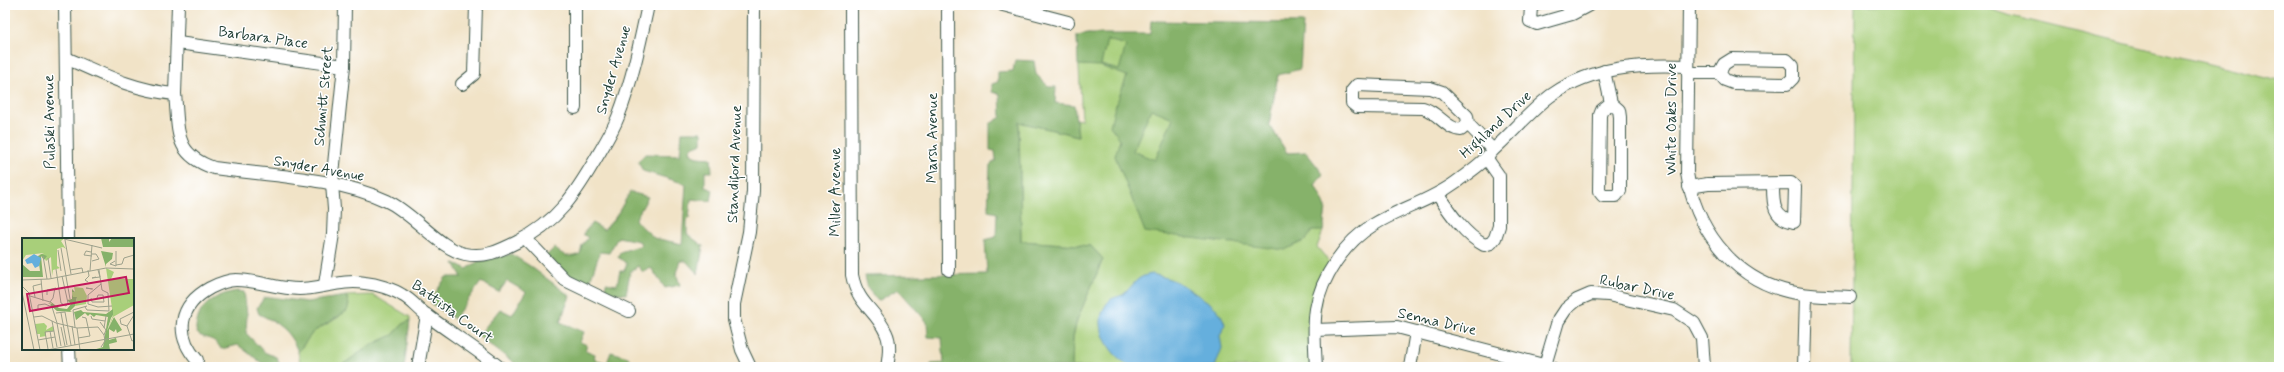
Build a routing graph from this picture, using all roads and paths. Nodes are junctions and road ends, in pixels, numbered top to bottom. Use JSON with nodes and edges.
{"nodes":[{"id":1,"x":64,"y":5,"type":"edge"},
{"id":2,"x":178,"y":5,"type":"edge"},
{"id":3,"x":345,"y":5,"type":"edge"},
{"id":4,"x":476,"y":5,"type":"edge"},
{"id":5,"x":575,"y":5,"type":"edge"},
{"id":6,"x":648,"y":5,"type":"edge"},
{"id":7,"x":754,"y":5,"type":"edge"},
{"id":8,"x":851,"y":5,"type":"edge"},
{"id":9,"x":948,"y":5,"type":"edge"},
{"id":10,"x":1003,"y":5,"type":"edge"},
{"id":11,"x":1535,"y":5,"type":"edge"},
{"id":12,"x":1566,"y":5,"type":"edge"},
{"id":13,"x":1689,"y":5,"type":"edge"},
{"id":14,"x":1586,"y":6,"type":"edge"},
{"id":15,"x":1068,"y":22,"type":"dead end"},
{"id":16,"x":178,"y":43,"type":"junction"},
{"id":17,"x":66,"y":58,"type":"junction"},
{"id":18,"x":344,"y":66,"type":"junction"},
{"id":19,"x":1688,"y":70,"type":"junction"},
{"id":20,"x":1604,"y":71,"type":"junction"},
{"id":21,"x":1720,"y":73,"type":"junction"},
{"id":22,"x":462,"y":84,"type":"dead end"},
{"id":23,"x":175,"y":94,"type":"junction"},
{"id":24,"x":1611,"y":103,"type":"junction"},
{"id":25,"x":576,"y":108,"type":"dead end"},
{"id":26,"x":1468,"y":124,"type":"junction"},
{"id":27,"x":1490,"y":154,"type":"junction"},
{"id":28,"x":332,"y":184,"type":"junction"},
{"id":29,"x":1773,"y":184,"type":"dead end"},
{"id":30,"x":1689,"y":187,"type":"junction"},
{"id":31,"x":1438,"y":195,"type":"junction"},
{"id":32,"x":68,"y":238,"type":"edge"},
{"id":33,"x":525,"y":238,"type":"junction"},
{"id":34,"x":949,"y":270,"type":"dead end"},
{"id":35,"x":324,"y":284,"type":"junction"},
{"id":36,"x":1806,"y":295,"type":"junction"},
{"id":37,"x":1850,"y":297,"type":"dead end"},
{"id":38,"x":629,"y":311,"type":"dead end"},
{"id":39,"x":427,"y":315,"type":"junction"},
{"id":40,"x":1315,"y":330,"type":"junction"},
{"id":41,"x":1416,"y":332,"type":"junction"},
{"id":42,"x":69,"y":350,"type":"edge"},
{"id":43,"x":197,"y":360,"type":"dead end"},
{"id":44,"x":1548,"y":366,"type":"edge"},
{"id":45,"x":70,"y":367,"type":"edge"},
{"id":46,"x":418,"y":367,"type":"edge"},
{"id":47,"x":499,"y":367,"type":"edge"},
{"id":48,"x":750,"y":367,"type":"edge"},
{"id":49,"x":887,"y":367,"type":"edge"},
{"id":50,"x":1316,"y":367,"type":"edge"},
{"id":51,"x":1410,"y":367,"type":"edge"},
{"id":52,"x":1704,"y":367,"type":"edge"},
{"id":53,"x":1804,"y":367,"type":"edge"}],
"edges":[{"from":1,"to":17,"type":"street","name":"Pulaski Avenue"},
{"from":2,"to":16,"type":"street","name":"Snyder Avenue"},
{"from":3,"to":18,"type":"street","name":"Schmitt Street"},
{"from":4,"to":22,"type":"street"},
{"from":5,"to":25,"type":"street"},
{"from":6,"to":33,"type":"street","name":"Snyder Avenue"},
{"from":7,"to":48,"type":"street","name":"Standiford Avenue"},
{"from":8,"to":49,"type":"street","name":"Miller Avenue"},
{"from":9,"to":34,"type":"street","name":"Marsh Avenue"},
{"from":10,"to":15,"type":"street"},
{"from":11,"to":14,"type":"street"},
{"from":12,"to":14,"type":"street"},
{"from":13,"to":19,"type":"street","name":"White Oaks Drive"},
{"from":16,"to":18,"type":"street","name":"Barbara Place"},
{"from":16,"to":23,"type":"street","name":"Snyder Avenue"},
{"from":17,"to":23,"type":"street"},
{"from":17,"to":32,"type":"street","name":"Pulaski Avenue"},
{"from":18,"to":28,"type":"street","name":"Schmitt Street"},
{"from":19,"to":20,"type":"street","name":"Highland Drive"},
{"from":19,"to":21,"type":"street","name":"Highland Drive"},
{"from":19,"to":30,"type":"street","name":"White Oaks Drive"},
{"from":20,"to":24,"type":"street"},
{"from":20,"to":27,"type":"street","name":"Highland Drive"},
{"from":21,"to":21,"type":"street"},
{"from":23,"to":28,"type":"street","name":"Snyder Avenue"},
{"from":24,"to":24,"type":"street"},
{"from":26,"to":26,"type":"street"},
{"from":26,"to":27,"type":"street"},
{"from":27,"to":31,"type":"street","name":"Highland Drive"},
{"from":27,"to":31,"type":"street"},
{"from":28,"to":33,"type":"street","name":"Snyder Avenue"},
{"from":28,"to":35,"type":"street","name":"Schmitt Street"},
{"from":29,"to":30,"type":"street"},
{"from":30,"to":36,"type":"street","name":"White Oaks Drive"},
{"from":31,"to":40,"type":"street","name":"Highland Drive"},
{"from":33,"to":38,"type":"street"},
{"from":35,"to":39,"type":"street","name":"Battista Court"},
{"from":35,"to":43,"type":"street","name":"Battista Court"},
{"from":36,"to":37,"type":"street","name":"White Oaks Drive"},
{"from":36,"to":53,"type":"street"},
{"from":39,"to":46,"type":"street"},
{"from":39,"to":47,"type":"street","name":"Battista Court"},
{"from":40,"to":41,"type":"street","name":"Senna Drive"},
{"from":40,"to":50,"type":"street","name":"Highland Drive"},
{"from":41,"to":44,"type":"street","name":"Senna Drive"},
{"from":41,"to":51,"type":"street"},
{"from":42,"to":45,"type":"street"},
{"from":44,"to":52,"type":"street","name":"Rubar Drive"}]}
